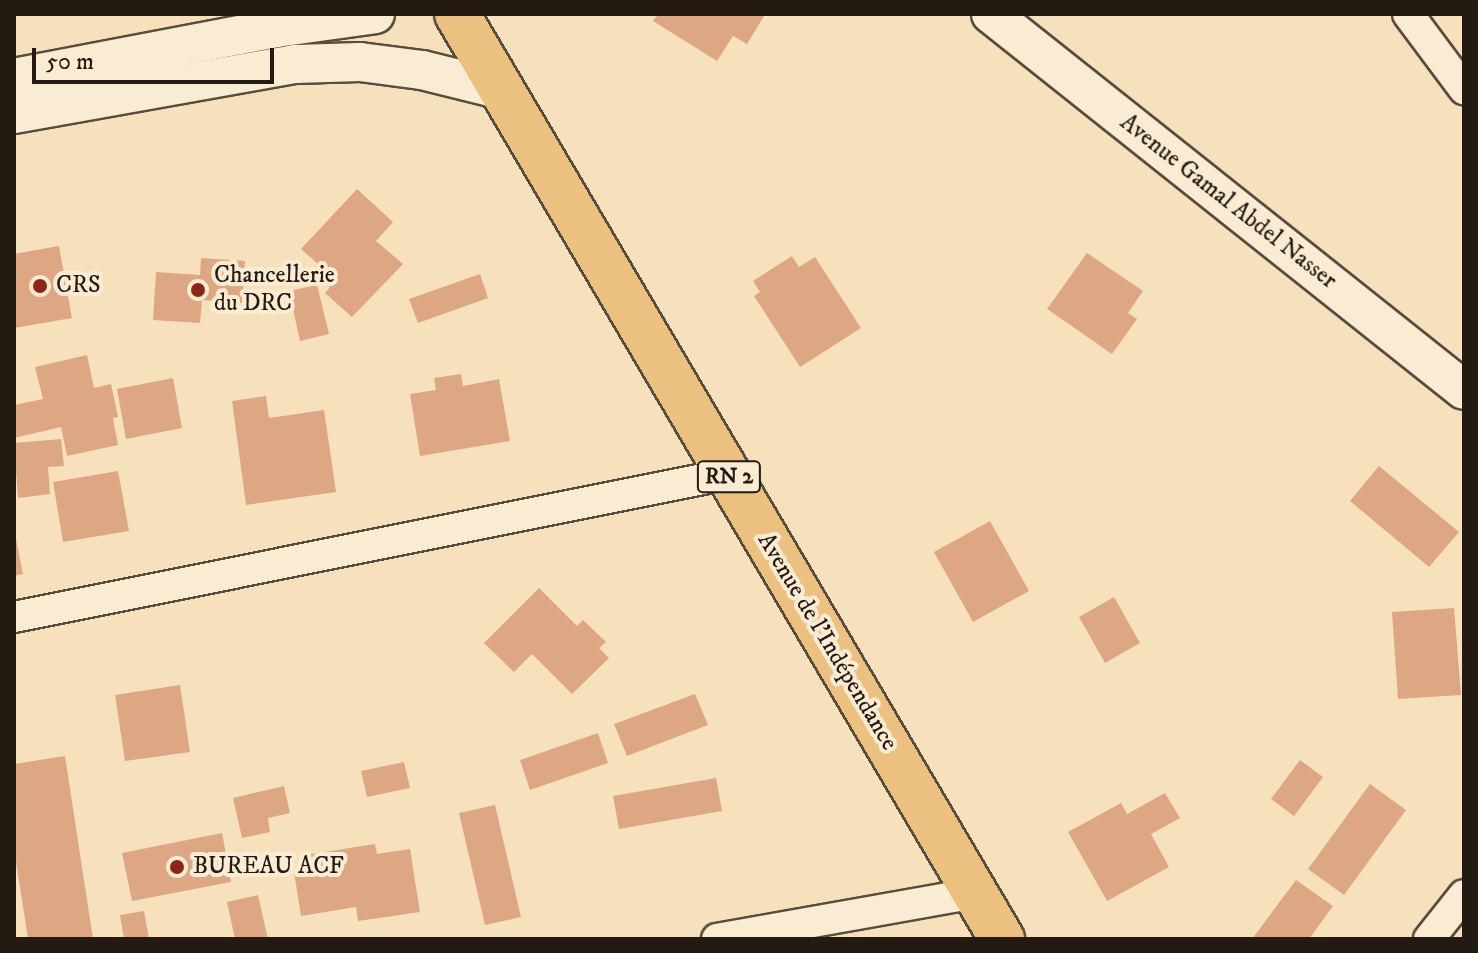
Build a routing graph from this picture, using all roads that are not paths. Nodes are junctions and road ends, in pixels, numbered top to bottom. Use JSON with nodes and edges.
{"nodes":[{"id":1,"x":375,"y":14,"type":"edge"},
{"id":2,"x":457,"y":14,"type":"edge"},
{"id":3,"x":991,"y":14,"type":"edge"},
{"id":4,"x":1408,"y":14,"type":"edge"},
{"id":5,"x":288,"y":21,"type":"edge"},
{"id":6,"x":14,"y":78,"type":"edge"},
{"id":7,"x":1464,"y":89,"type":"edge"},
{"id":8,"x":502,"y":90,"type":"junction"},
{"id":9,"x":14,"y":114,"type":"edge"},
{"id":10,"x":1464,"y":390,"type":"edge"},
{"id":11,"x":728,"y":474,"type":"junction"},
{"id":12,"x":14,"y":617,"type":"edge"},
{"id":13,"x":975,"y":893,"type":"junction"},
{"id":14,"x":1464,"y":895,"type":"edge"},
{"id":15,"x":717,"y":939,"type":"edge"},
{"id":16,"x":1002,"y":939,"type":"edge"},
{"id":17,"x":1429,"y":939,"type":"edge"}],
"edges":[{"from":1,"to":5,"type":"street"},
{"from":2,"to":8,"type":"main road","name":"Avenue de l'Indépendance","number":"RN 2"},
{"from":3,"to":10,"type":"street","name":"Avenue Gamal Abdel Nasser"},
{"from":4,"to":7,"type":"street"},
{"from":5,"to":6,"type":"street"},
{"from":8,"to":9,"type":"street"},
{"from":8,"to":11,"type":"main road","name":"Avenue de l'Indépendance","number":"RN 2"},
{"from":11,"to":12,"type":"street"},
{"from":11,"to":13,"type":"main road","name":"Avenue de l'Indépendance","number":"RN 2"},
{"from":13,"to":15,"type":"street"},
{"from":13,"to":16,"type":"main road","name":"Avenue de l'Indépendance","number":"RN 2"},
{"from":14,"to":17,"type":"street"}]}
